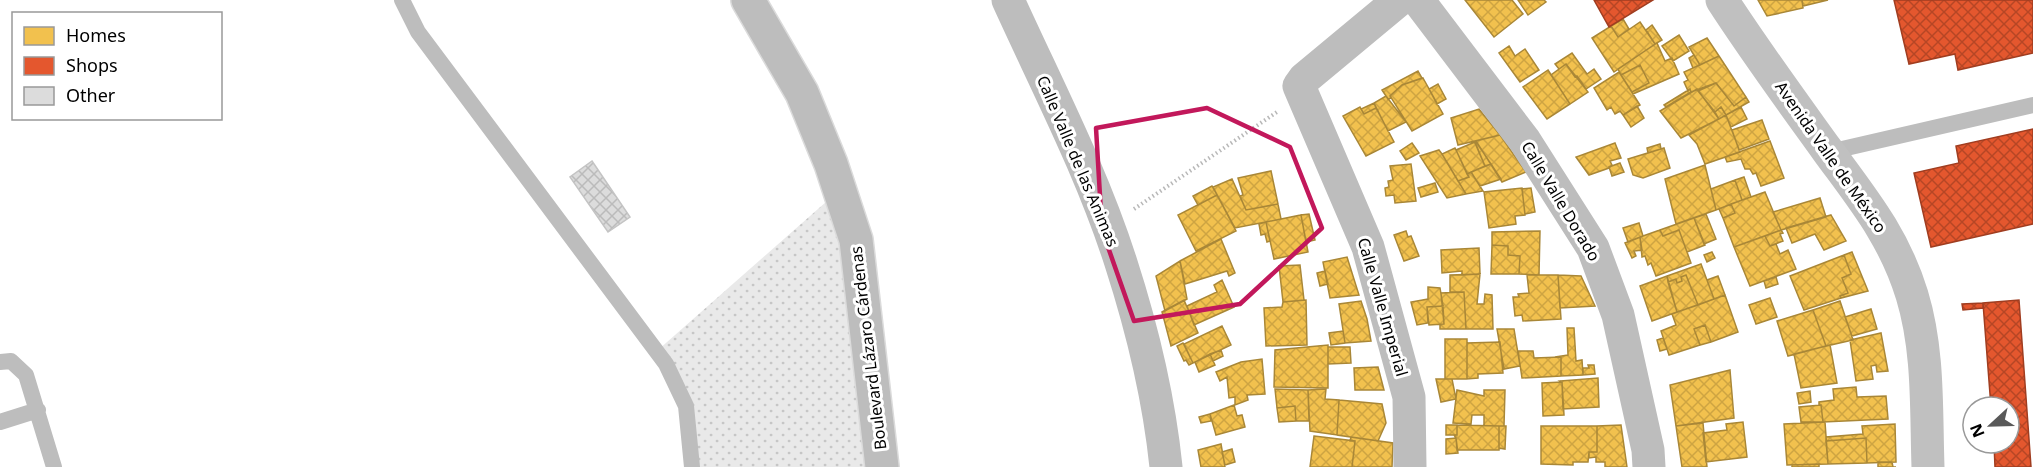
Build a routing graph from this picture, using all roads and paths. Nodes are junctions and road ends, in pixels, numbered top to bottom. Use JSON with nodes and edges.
{"nodes":[{"id":1,"x":402,"y":0,"type":"edge"},
{"id":2,"x":748,"y":0,"type":"edge"},
{"id":3,"x":1008,"y":0,"type":"edge"},
{"id":4,"x":1400,"y":0,"type":"edge"},
{"id":5,"x":1418,"y":0,"type":"edge"},
{"id":6,"x":1722,"y":0,"type":"edge"},
{"id":7,"x":1301,"y":90,"type":"junction"},
{"id":8,"x":2033,"y":105,"type":"edge"},
{"id":9,"x":1829,"y":152,"type":"junction"},
{"id":10,"x":1108,"y":226,"type":"junction"},
{"id":11,"x":0,"y":362,"type":"edge"},
{"id":12,"x":38,"y":410,"type":"junction"},
{"id":13,"x":0,"y":422,"type":"edge"},
{"id":14,"x":54,"y":467,"type":"edge"},
{"id":15,"x":692,"y":467,"type":"edge"},
{"id":16,"x":882,"y":467,"type":"edge"},
{"id":17,"x":1166,"y":467,"type":"edge"},
{"id":18,"x":1410,"y":467,"type":"edge"},
{"id":19,"x":1649,"y":467,"type":"edge"},
{"id":20,"x":1928,"y":467,"type":"edge"}],
"edges":[{"from":1,"to":15,"type":"lane"},
{"from":2,"to":16,"type":"main road","name":"Boulevard Lázaro Cárdenas"},
{"from":3,"to":10,"type":"main road","name":"Calle Valle de las Animas"},
{"from":4,"to":7,"type":"main road"},
{"from":5,"to":19,"type":"main road","name":"Calle Valle Dorado"},
{"from":6,"to":9,"type":"main road","name":"Avenida Valle de México"},
{"from":7,"to":10,"type":"path"},
{"from":7,"to":18,"type":"main road","name":"Calle Valle Imperial"},
{"from":8,"to":9,"type":"lane"},
{"from":9,"to":20,"type":"main road","name":"Avenida Valle de México"},
{"from":10,"to":17,"type":"main road","name":"Calle Valle de las Animas"},
{"from":11,"to":12,"type":"lane"},
{"from":12,"to":13,"type":"lane"},
{"from":12,"to":14,"type":"lane"}]}
